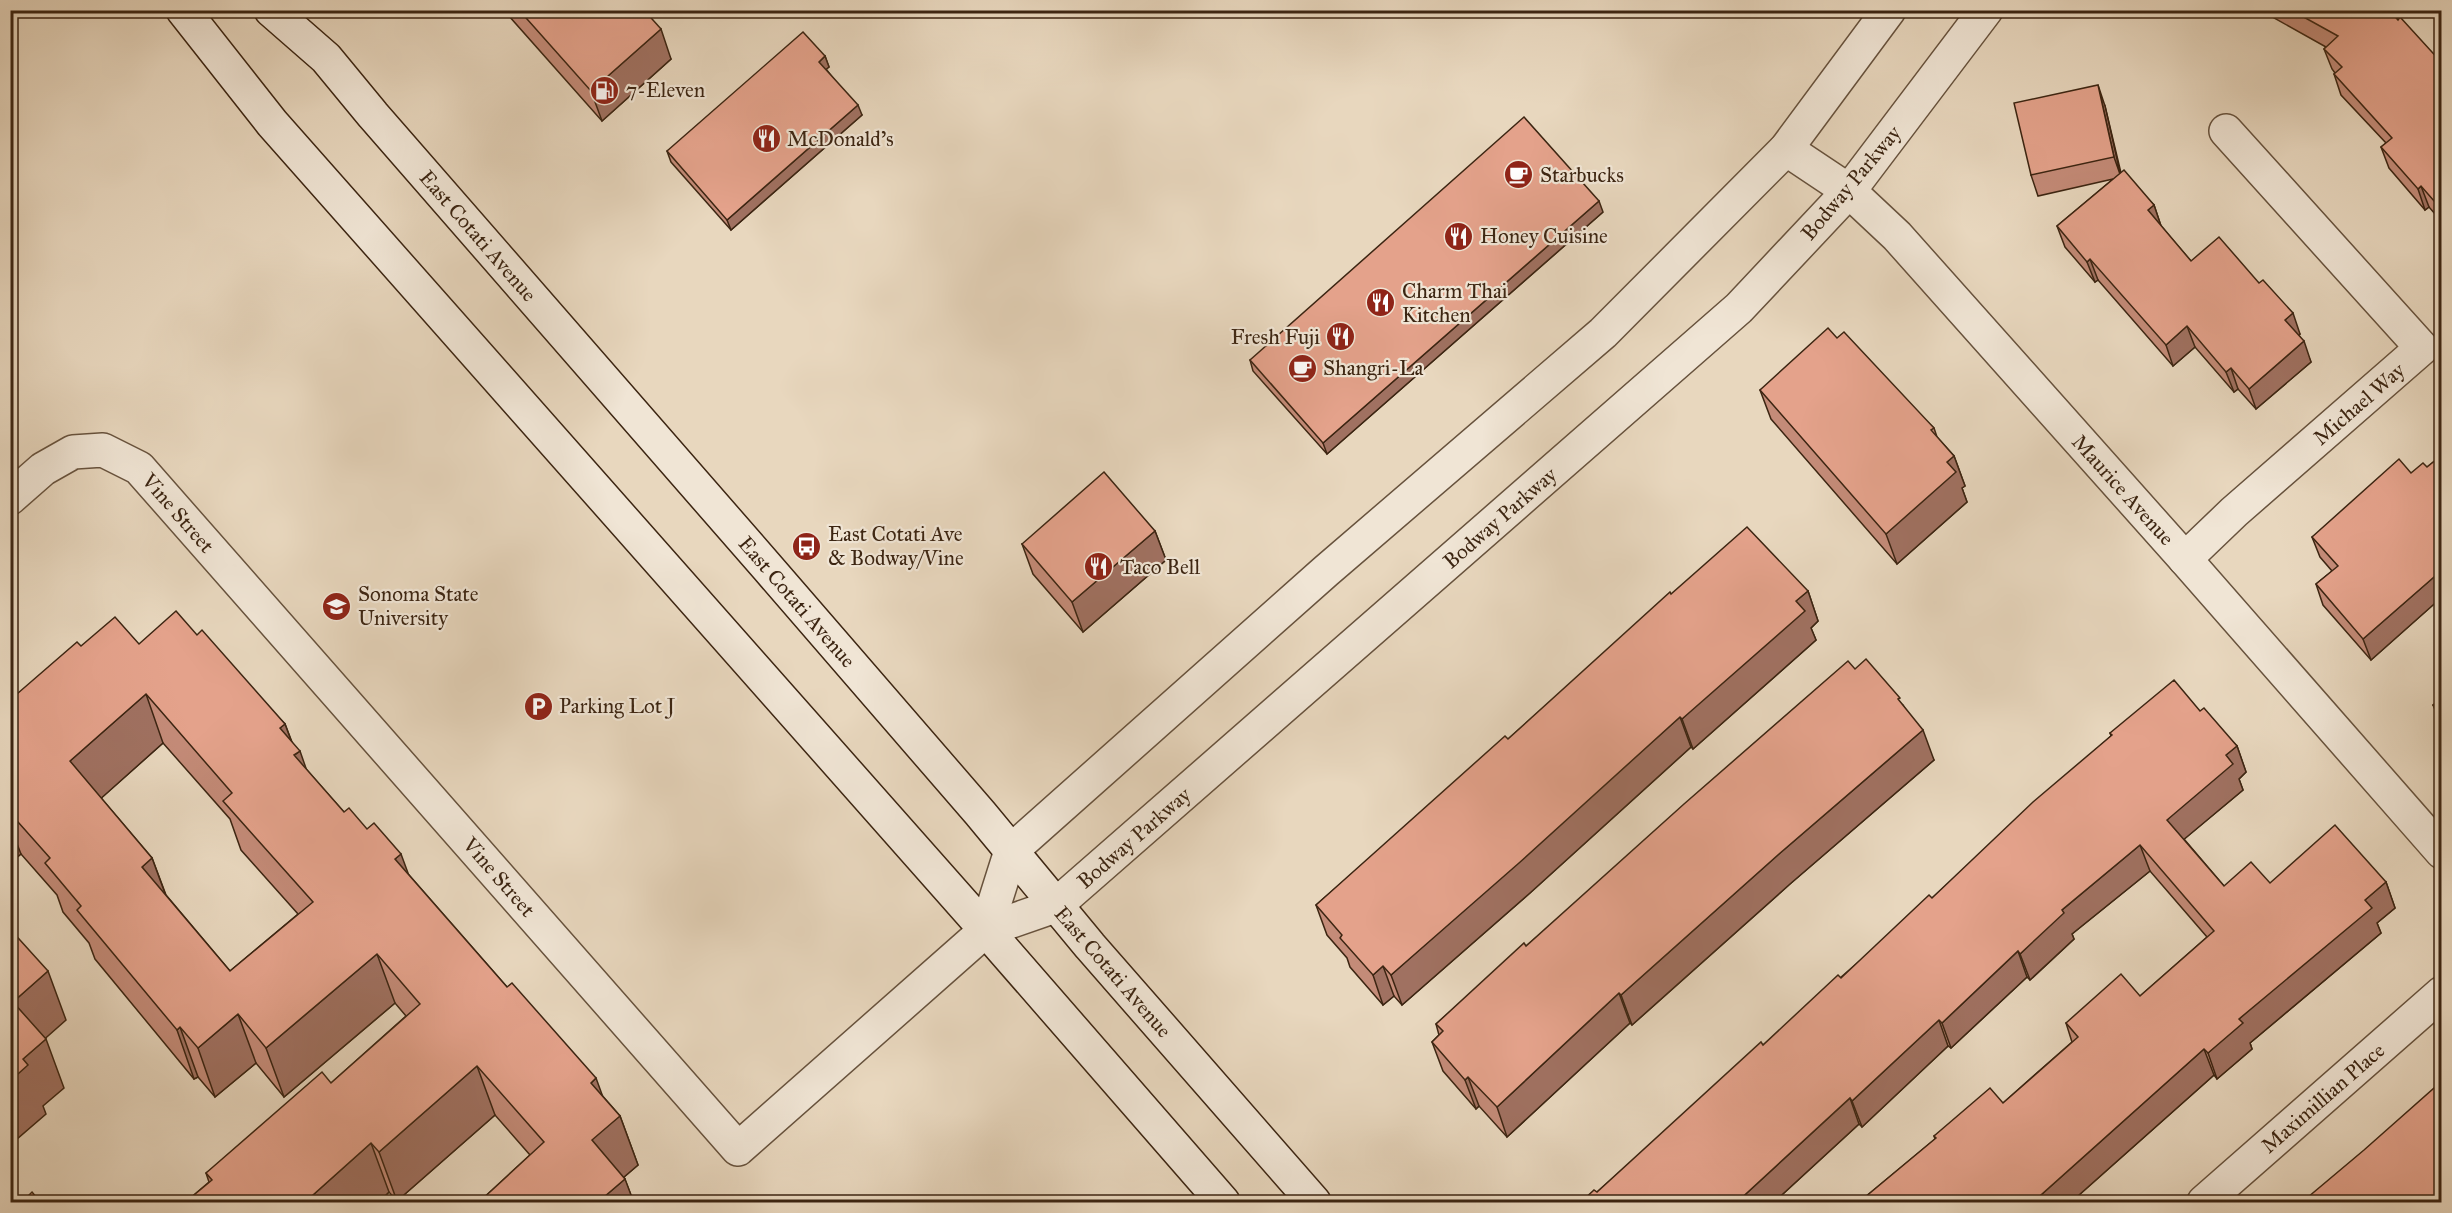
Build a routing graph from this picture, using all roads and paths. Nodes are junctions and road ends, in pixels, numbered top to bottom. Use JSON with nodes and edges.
{"nodes":[{"id":1,"x":183,"y":10,"type":"edge"},
{"id":2,"x":271,"y":10,"type":"edge"},
{"id":3,"x":1889,"y":10,"type":"edge"},
{"id":4,"x":1986,"y":10,"type":"edge"},
{"id":5,"x":2226,"y":131,"type":"dead end"},
{"id":6,"x":1786,"y":149,"type":"junction"},
{"id":7,"x":1849,"y":191,"type":"junction"},
{"id":8,"x":10,"y":498,"type":"edge"},
{"id":9,"x":2185,"y":559,"type":"junction"},
{"id":10,"x":1011,"y":851,"type":"junction"},
{"id":11,"x":2442,"y":852,"type":"edge"},
{"id":12,"x":1055,"y":906,"type":"junction"},
{"id":13,"x":986,"y":930,"type":"junction"},
{"id":14,"x":2442,"y":993,"type":"edge"},
{"id":15,"x":1223,"y":1203,"type":"edge"},
{"id":16,"x":1314,"y":1203,"type":"edge"},
{"id":17,"x":2204,"y":1203,"type":"edge"}],
"edges":[{"from":1,"to":13,"type":"street"},
{"from":2,"to":10,"type":"street","name":"East Cotati Avenue"},
{"from":3,"to":6,"type":"street"},
{"from":4,"to":7,"type":"street","name":"Bodway Parkway"},
{"from":5,"to":9,"type":"street","name":"Michael Way"},
{"from":6,"to":7,"type":"street","name":"Maurice Avenue"},
{"from":6,"to":10,"type":"street"},
{"from":7,"to":9,"type":"street","name":"Maurice Avenue"},
{"from":7,"to":12,"type":"street","name":"Bodway Parkway"},
{"from":8,"to":13,"type":"street","name":"Vine Street"},
{"from":9,"to":11,"type":"street","name":"Maurice Avenue"},
{"from":10,"to":12,"type":"street","name":"East Cotati Avenue"},
{"from":10,"to":13,"type":"street"},
{"from":12,"to":13,"type":"street","name":"Bodway Parkway"},
{"from":12,"to":16,"type":"street","name":"East Cotati Avenue"},
{"from":13,"to":15,"type":"street"},
{"from":14,"to":17,"type":"street","name":"Maximillian Place"}]}
